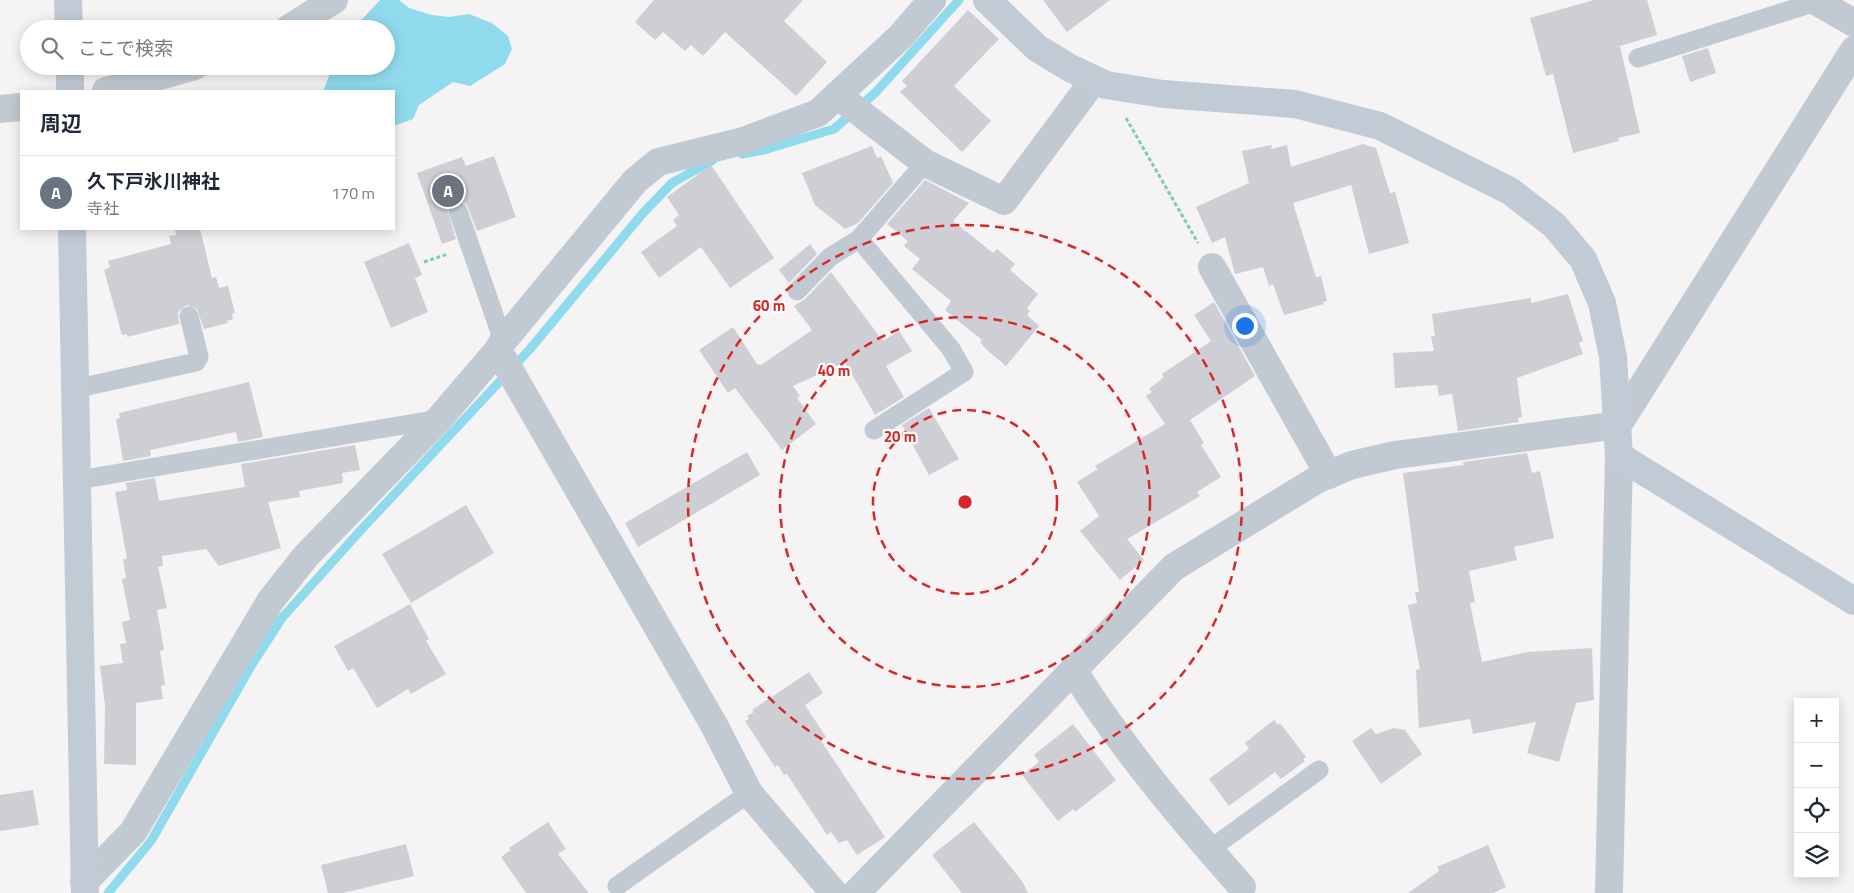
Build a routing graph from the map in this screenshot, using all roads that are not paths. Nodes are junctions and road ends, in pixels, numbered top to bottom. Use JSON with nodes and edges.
{"nodes":[{"id":1,"x":68,"y":0,"type":"edge"},
{"id":2,"x":334,"y":0,"type":"edge"},
{"id":3,"x":932,"y":0,"type":"edge"},
{"id":4,"x":987,"y":0,"type":"edge"},
{"id":5,"x":1815,"y":1,"type":"edge"},
{"id":6,"x":69,"y":20,"type":"edge"},
{"id":7,"x":302,"y":20,"type":"edge"},
{"id":8,"x":1854,"y":23,"type":"edge"},
{"id":9,"x":1854,"y":50,"type":"edge"},
{"id":10,"x":1638,"y":58,"type":"dead end"},
{"id":11,"x":70,"y":75,"type":"edge"},
{"id":12,"x":163,"y":75,"type":"edge"},
{"id":13,"x":1100,"y":83,"type":"junction"},
{"id":14,"x":70,"y":90,"type":"edge"},
{"id":15,"x":110,"y":90,"type":"edge"},
{"id":16,"x":837,"y":95,"type":"junction"},
{"id":17,"x":20,"y":107,"type":"edge"},
{"id":18,"x":0,"y":109,"type":"edge"},
{"id":19,"x":925,"y":163,"type":"junction"},
{"id":20,"x":458,"y":211,"type":"dead end"},
{"id":21,"x":72,"y":230,"type":"edge"},
{"id":22,"x":859,"y":239,"type":"junction"},
{"id":23,"x":1212,"y":267,"type":"road end"},
{"id":24,"x":797,"y":291,"type":"dead end"},
{"id":25,"x":189,"y":316,"type":"dead end"},
{"id":26,"x":500,"y":346,"type":"junction"},
{"id":27,"x":74,"y":389,"type":"junction"},
{"id":28,"x":439,"y":419,"type":"junction"},
{"id":29,"x":1618,"y":425,"type":"junction"},
{"id":30,"x":874,"y":430,"type":"dead end"},
{"id":31,"x":1619,"y":456,"type":"junction"},
{"id":32,"x":1328,"y":475,"type":"junction"},
{"id":33,"x":78,"y":480,"type":"junction"},
{"id":34,"x":1854,"y":601,"type":"edge"},
{"id":35,"x":1073,"y":670,"type":"junction"},
{"id":36,"x":1319,"y":770,"type":"dead end"},
{"id":37,"x":749,"y":793,"type":"junction"},
{"id":38,"x":1209,"y":850,"type":"junction"},
{"id":39,"x":617,"y":886,"type":"dead end"},
{"id":40,"x":1242,"y":886,"type":"dead end"},
{"id":41,"x":82,"y":890,"type":"edge"},
{"id":42,"x":834,"y":893,"type":"edge"},
{"id":43,"x":856,"y":893,"type":"edge"},
{"id":44,"x":1609,"y":893,"type":"edge"}],
"edges":[{"from":1,"to":6,"type":"street"},
{"from":2,"to":7,"type":"street"},
{"from":3,"to":16,"type":"street"},
{"from":4,"to":13,"type":"street"},
{"from":5,"to":8,"type":"street"},
{"from":5,"to":10,"type":"lane"},
{"from":9,"to":29,"type":"street"},
{"from":11,"to":14,"type":"street"},
{"from":12,"to":15,"type":"street"},
{"from":13,"to":19,"type":"street"},
{"from":13,"to":29,"type":"street"},
{"from":16,"to":19,"type":"street"},
{"from":16,"to":26,"type":"street"},
{"from":17,"to":18,"type":"street"},
{"from":19,"to":22,"type":"lane"},
{"from":20,"to":26,"type":"lane"},
{"from":21,"to":27,"type":"street"},
{"from":22,"to":24,"type":"lane"},
{"from":22,"to":30,"type":"lane"},
{"from":23,"to":32,"type":"street"},
{"from":25,"to":27,"type":"lane"},
{"from":26,"to":28,"type":"street"},
{"from":26,"to":37,"type":"street"},
{"from":27,"to":33,"type":"street"},
{"from":28,"to":33,"type":"lane"},
{"from":28,"to":41,"type":"street"},
{"from":29,"to":31,"type":"street"},
{"from":29,"to":32,"type":"street"},
{"from":31,"to":34,"type":"street"},
{"from":31,"to":44,"type":"street"},
{"from":32,"to":35,"type":"street"},
{"from":33,"to":41,"type":"street"},
{"from":35,"to":38,"type":"street"},
{"from":35,"to":43,"type":"street"},
{"from":36,"to":38,"type":"lane"},
{"from":37,"to":39,"type":"lane"},
{"from":37,"to":42,"type":"street"},
{"from":38,"to":40,"type":"street"}]}
